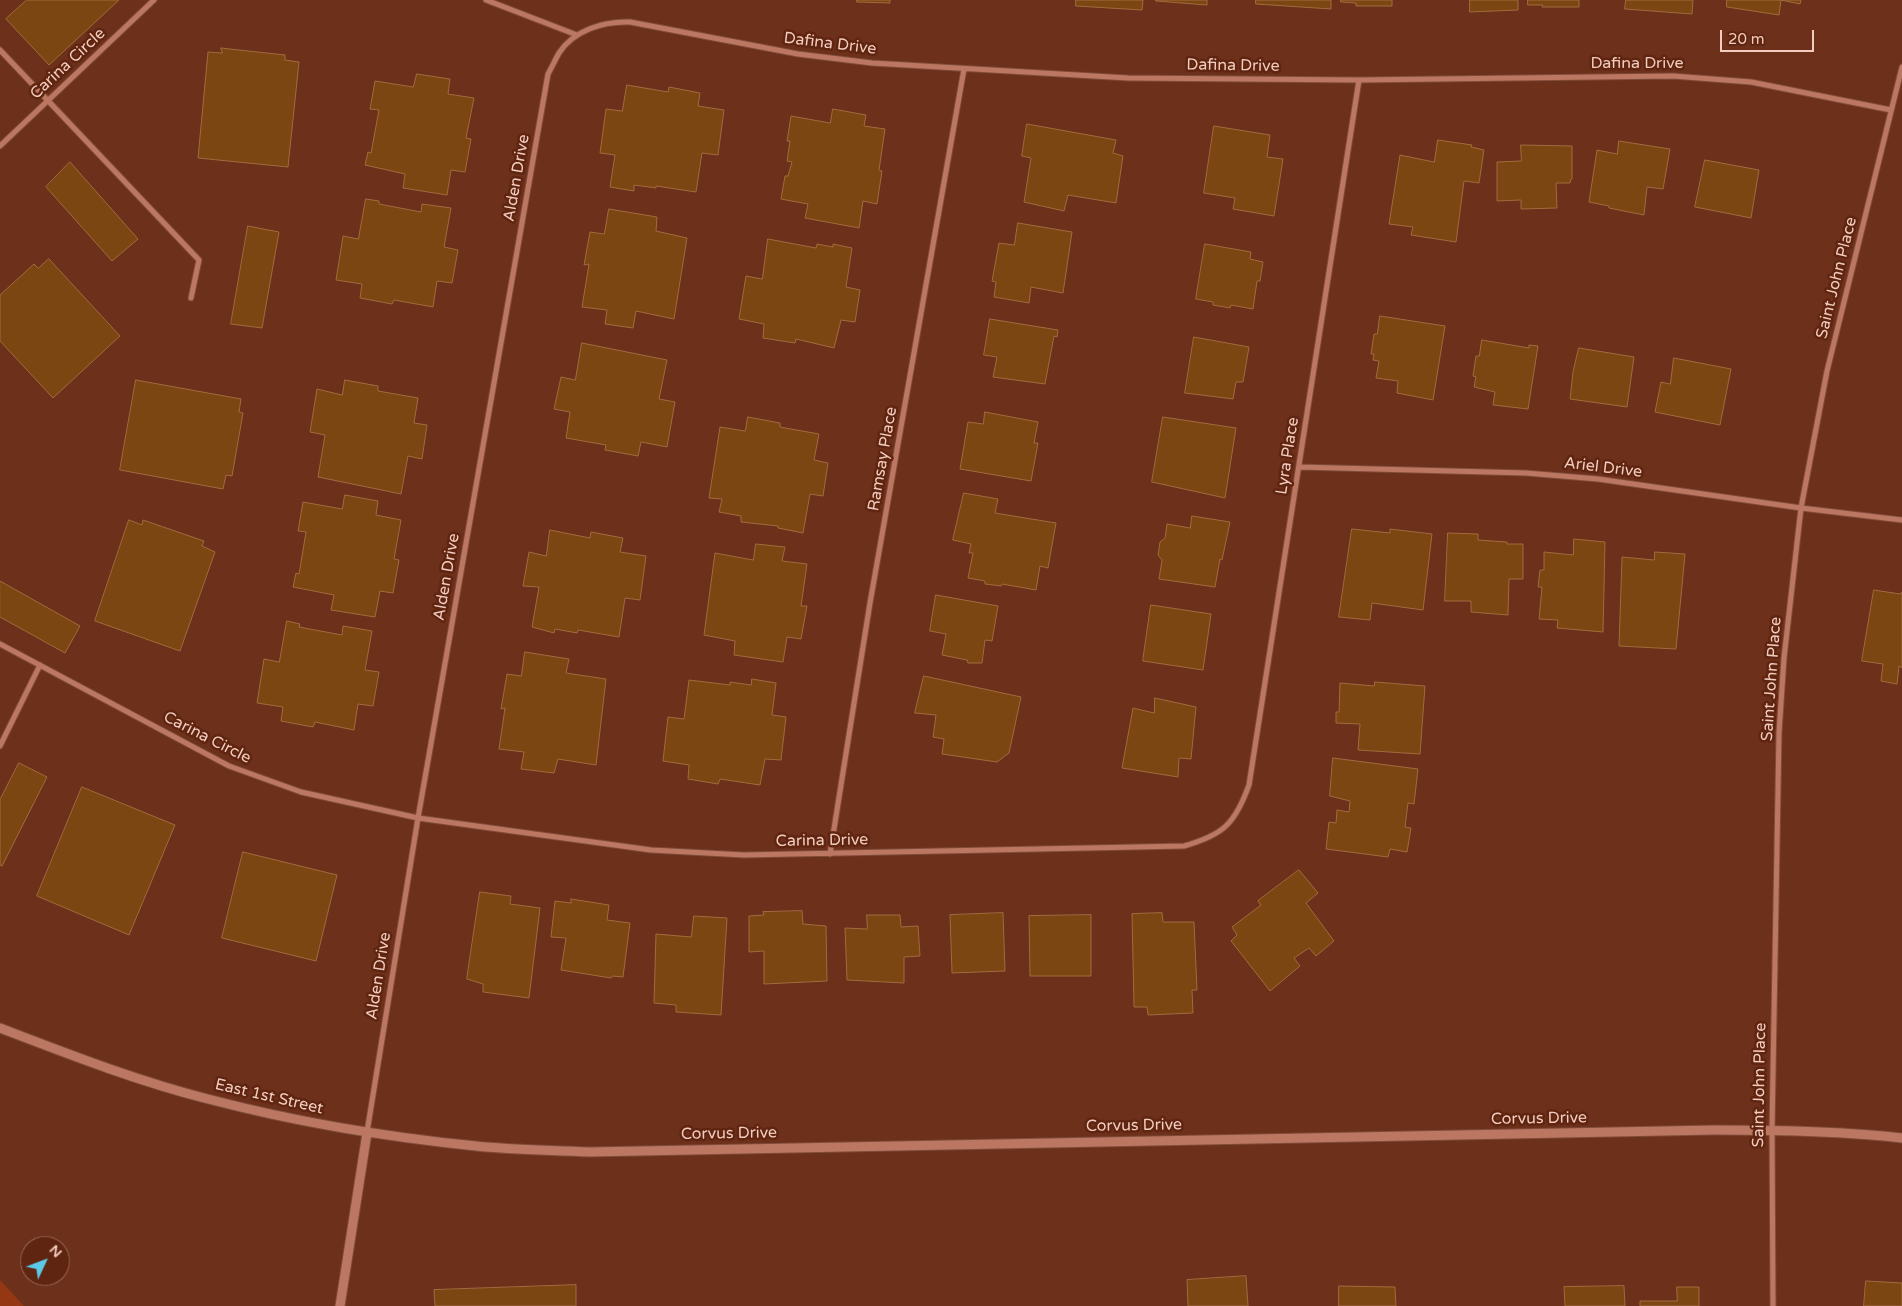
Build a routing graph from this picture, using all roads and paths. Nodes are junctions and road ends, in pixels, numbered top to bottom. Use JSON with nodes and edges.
{"nodes":[{"id":1,"x":154,"y":0,"type":"edge"},
{"id":2,"x":486,"y":0,"type":"edge"},
{"id":3,"x":577,"y":35,"type":"junction"},
{"id":4,"x":0,"y":50,"type":"edge"},
{"id":5,"x":1902,"y":67,"type":"edge"},
{"id":6,"x":964,"y":69,"type":"junction"},
{"id":7,"x":1358,"y":80,"type":"junction"},
{"id":8,"x":47,"y":101,"type":"junction"},
{"id":9,"x":1892,"y":110,"type":"junction"},
{"id":10,"x":0,"y":146,"type":"edge"},
{"id":11,"x":190,"y":298,"type":"dead end"},
{"id":12,"x":1298,"y":467,"type":"junction"},
{"id":13,"x":1801,"y":508,"type":"junction"},
{"id":14,"x":1902,"y":520,"type":"edge"},
{"id":15,"x":0,"y":644,"type":"edge"},
{"id":16,"x":40,"y":665,"type":"junction"},
{"id":17,"x":0,"y":746,"type":"edge"},
{"id":18,"x":418,"y":818,"type":"junction"},
{"id":19,"x":1224,"y":828,"type":"joint"},
{"id":20,"x":830,"y":854,"type":"junction"},
{"id":21,"x":0,"y":1028,"type":"edge"},
{"id":22,"x":1772,"y":1130,"type":"junction"},
{"id":23,"x":367,"y":1133,"type":"junction"},
{"id":24,"x":1902,"y":1138,"type":"edge"},
{"id":25,"x":340,"y":1306,"type":"edge"},
{"id":26,"x":1772,"y":1306,"type":"edge"}],
"edges":[{"from":1,"to":8,"type":"street","name":"Carina Circle"},
{"from":2,"to":3,"type":"street"},
{"from":3,"to":6,"type":"street","name":"Dafina Drive"},
{"from":3,"to":18,"type":"street","name":"Alden Drive"},
{"from":4,"to":8,"type":"street"},
{"from":5,"to":9,"type":"street","name":"Saint John Place"},
{"from":6,"to":7,"type":"street","name":"Dafina Drive"},
{"from":6,"to":20,"type":"street","name":"Ramsay Place"},
{"from":7,"to":9,"type":"street","name":"Dafina Drive"},
{"from":7,"to":12,"type":"street","name":"Lyra Place"},
{"from":8,"to":10,"type":"street","name":"Carina Circle"},
{"from":8,"to":11,"type":"street"},
{"from":9,"to":13,"type":"street","name":"Saint John Place"},
{"from":12,"to":13,"type":"street","name":"Ariel Drive"},
{"from":12,"to":19,"type":"street","name":"Lyra Place"},
{"from":13,"to":14,"type":"street","name":"Ariel Drive"},
{"from":13,"to":22,"type":"street","name":"Saint John Place"},
{"from":15,"to":16,"type":"street","name":"Carina Circle"},
{"from":16,"to":17,"type":"street"},
{"from":16,"to":18,"type":"street","name":"Carina Circle"},
{"from":18,"to":20,"type":"street","name":"Carina Drive"},
{"from":18,"to":23,"type":"street","name":"Alden Drive"},
{"from":19,"to":20,"type":"street","name":"Carina Drive"},
{"from":21,"to":23,"type":"street","name":"East 1st Street"},
{"from":22,"to":23,"type":"street","name":"Corvus Drive"},
{"from":22,"to":24,"type":"street","name":"Corvus Drive"},
{"from":22,"to":26,"type":"street","name":"Saint John Place"},
{"from":23,"to":25,"type":"street"}]}
